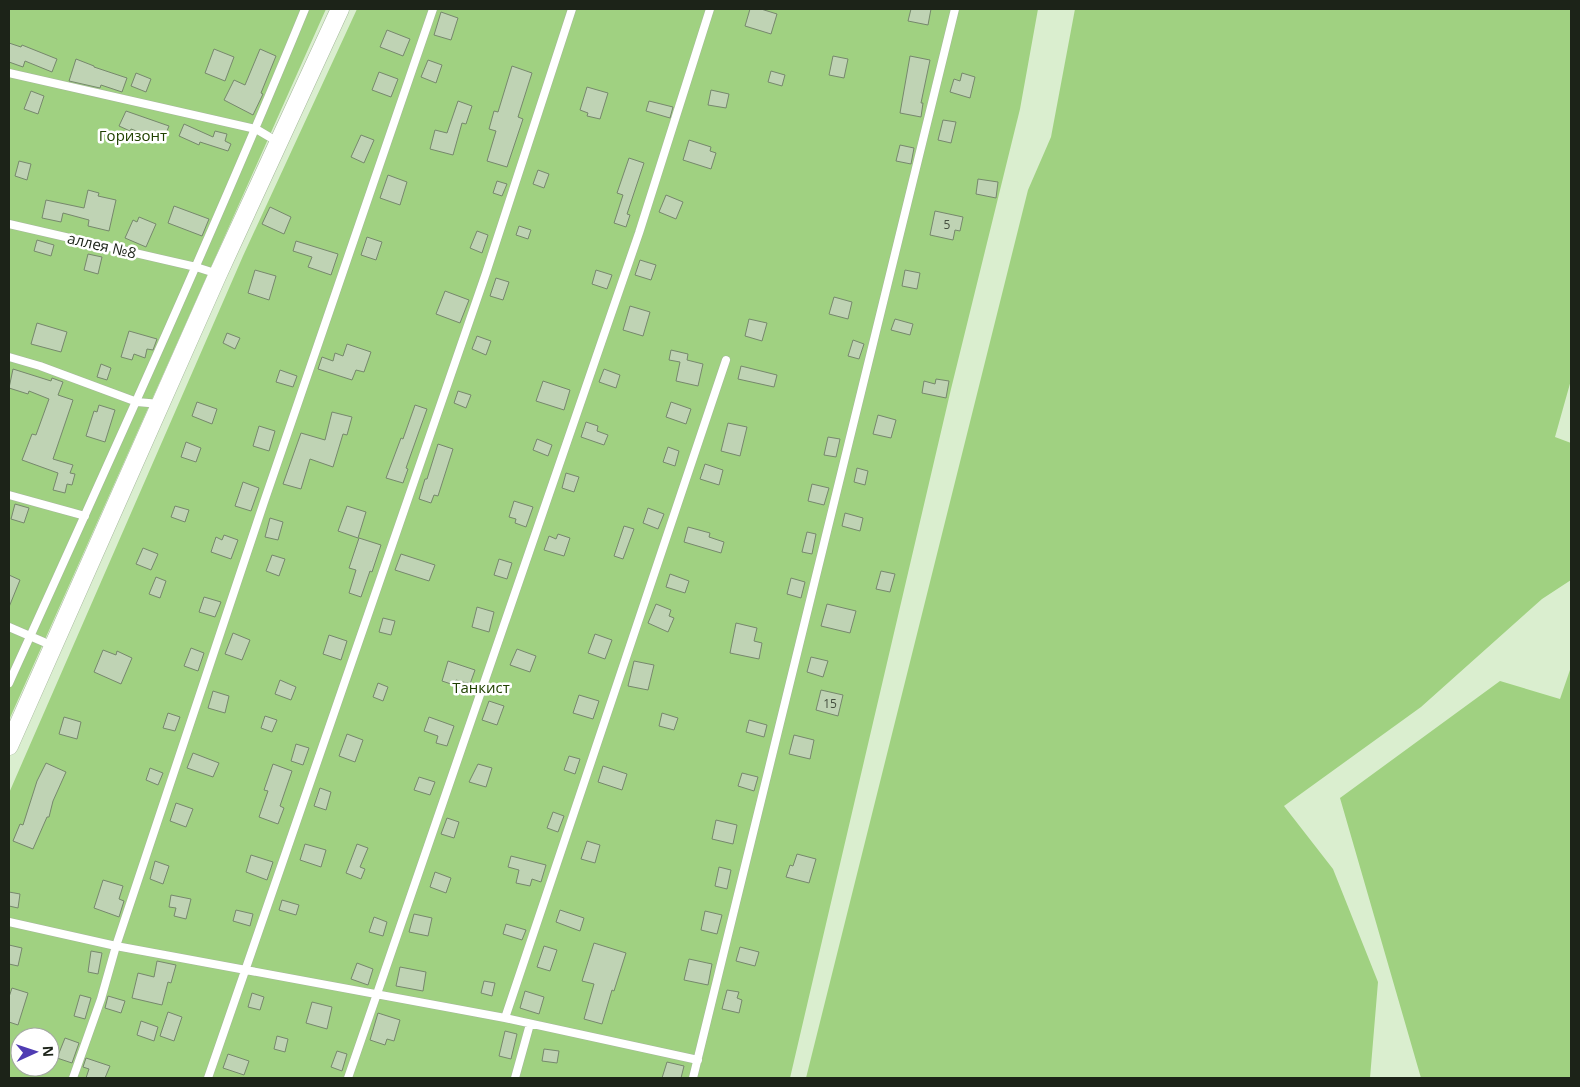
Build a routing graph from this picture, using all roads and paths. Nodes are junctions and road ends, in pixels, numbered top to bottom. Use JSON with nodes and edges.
{"nodes":[{"id":1,"x":305,"y":9,"type":"edge"},
{"id":2,"x":340,"y":9,"type":"edge"},
{"id":3,"x":433,"y":9,"type":"edge"},
{"id":4,"x":572,"y":9,"type":"edge"},
{"id":5,"x":710,"y":9,"type":"edge"},
{"id":6,"x":955,"y":9,"type":"edge"},
{"id":7,"x":9,"y":73,"type":"edge"},
{"id":8,"x":256,"y":129,"type":"junction"},
{"id":9,"x":278,"y":142,"type":"junction"},
{"id":10,"x":9,"y":224,"type":"edge"},
{"id":11,"x":196,"y":267,"type":"junction"},
{"id":12,"x":218,"y":274,"type":"junction"},
{"id":13,"x":9,"y":356,"type":"edge"},
{"id":14,"x":726,"y":360,"type":"dead end"},
{"id":15,"x":136,"y":402,"type":"junction"},
{"id":16,"x":160,"y":404,"type":"junction"},
{"id":17,"x":9,"y":495,"type":"edge"},
{"id":18,"x":85,"y":516,"type":"junction"},
{"id":19,"x":9,"y":627,"type":"edge"},
{"id":20,"x":30,"y":636,"type":"junction"},
{"id":21,"x":53,"y":646,"type":"junction"},
{"id":22,"x":9,"y":683,"type":"edge"},
{"id":23,"x":9,"y":746,"type":"edge"},
{"id":24,"x":9,"y":922,"type":"edge"},
{"id":25,"x":116,"y":946,"type":"junction"},
{"id":26,"x":245,"y":969,"type":"junction"},
{"id":27,"x":376,"y":994,"type":"junction"},
{"id":28,"x":505,"y":1018,"type":"junction"},
{"id":29,"x":530,"y":1024,"type":"junction"},
{"id":30,"x":698,"y":1060,"type":"junction"},
{"id":31,"x":73,"y":1078,"type":"edge"},
{"id":32,"x":208,"y":1078,"type":"edge"},
{"id":33,"x":348,"y":1078,"type":"edge"},
{"id":34,"x":515,"y":1078,"type":"edge"},
{"id":35,"x":693,"y":1078,"type":"edge"}],
"edges":[{"from":1,"to":8,"type":"lane"},
{"from":2,"to":9,"type":"street"},
{"from":3,"to":25,"type":"lane"},
{"from":4,"to":26,"type":"lane"},
{"from":5,"to":27,"type":"lane"},
{"from":6,"to":30,"type":"lane"},
{"from":7,"to":8,"type":"lane"},
{"from":8,"to":9,"type":"lane"},
{"from":8,"to":11,"type":"lane"},
{"from":9,"to":12,"type":"street"},
{"from":10,"to":11,"type":"lane","name":"аллея №8"},
{"from":11,"to":12,"type":"lane","name":"аллея №8"},
{"from":11,"to":15,"type":"lane"},
{"from":12,"to":16,"type":"street"},
{"from":13,"to":15,"type":"lane"},
{"from":14,"to":28,"type":"lane"},
{"from":15,"to":16,"type":"lane"},
{"from":15,"to":18,"type":"lane"},
{"from":16,"to":21,"type":"street"},
{"from":17,"to":18,"type":"lane"},
{"from":18,"to":20,"type":"lane"},
{"from":19,"to":20,"type":"lane"},
{"from":20,"to":21,"type":"lane"},
{"from":20,"to":22,"type":"lane"},
{"from":21,"to":23,"type":"street"},
{"from":24,"to":25,"type":"lane"},
{"from":25,"to":26,"type":"lane"},
{"from":25,"to":31,"type":"lane"},
{"from":26,"to":27,"type":"lane"},
{"from":26,"to":32,"type":"lane"},
{"from":27,"to":28,"type":"lane"},
{"from":27,"to":33,"type":"lane"},
{"from":28,"to":29,"type":"lane"},
{"from":29,"to":30,"type":"lane"},
{"from":29,"to":34,"type":"lane"},
{"from":30,"to":35,"type":"lane"}]}
